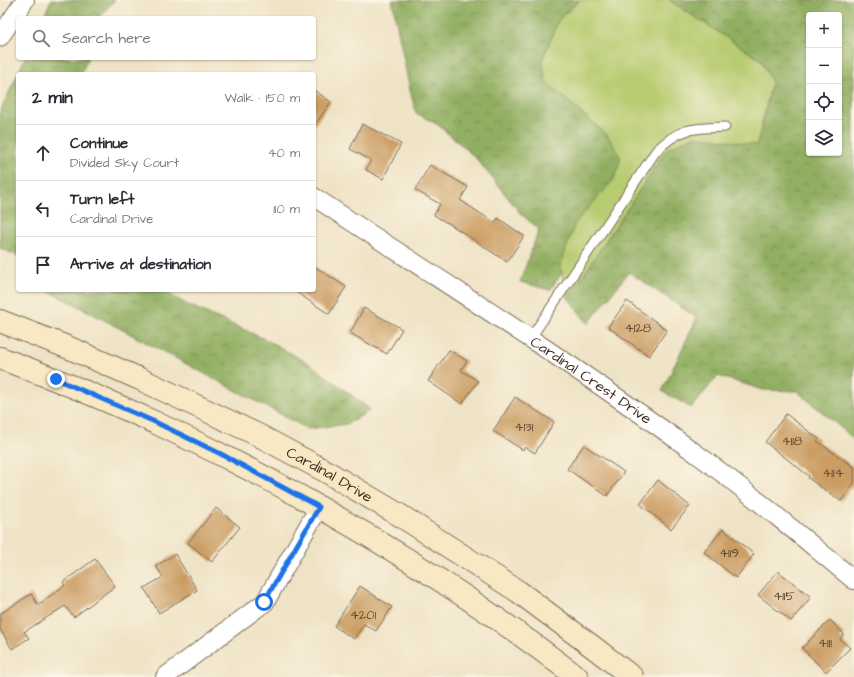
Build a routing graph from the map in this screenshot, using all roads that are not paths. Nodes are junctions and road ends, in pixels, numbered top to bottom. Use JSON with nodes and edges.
{"nodes":[{"id":1,"x":25,"y":0,"type":"edge"},
{"id":2,"x":0,"y":37,"type":"edge"},
{"id":3,"x":724,"y":126,"type":"dead end"},
{"id":4,"x":316,"y":198,"type":"edge"},
{"id":5,"x":0,"y":321,"type":"edge"},
{"id":6,"x":530,"y":339,"type":"junction"},
{"id":7,"x":0,"y":358,"type":"edge"},
{"id":8,"x":319,"y":507,"type":"junction"},
{"id":9,"x":854,"y":580,"type":"edge"},
{"id":10,"x":165,"y":677,"type":"edge"},
{"id":11,"x":576,"y":677,"type":"edge"},
{"id":12,"x":632,"y":677,"type":"edge"}],
"edges":[{"from":1,"to":2,"type":"street"},
{"from":3,"to":6,"type":"lane"},
{"from":4,"to":6,"type":"street","name":"Cardinal Crest Drive"},
{"from":5,"to":12,"type":"main road","name":"Cardinal Drive"},
{"from":6,"to":9,"type":"street","name":"Cardinal Crest Drive"},
{"from":7,"to":8,"type":"main road"},
{"from":8,"to":10,"type":"street"},
{"from":8,"to":11,"type":"main road"}]}
